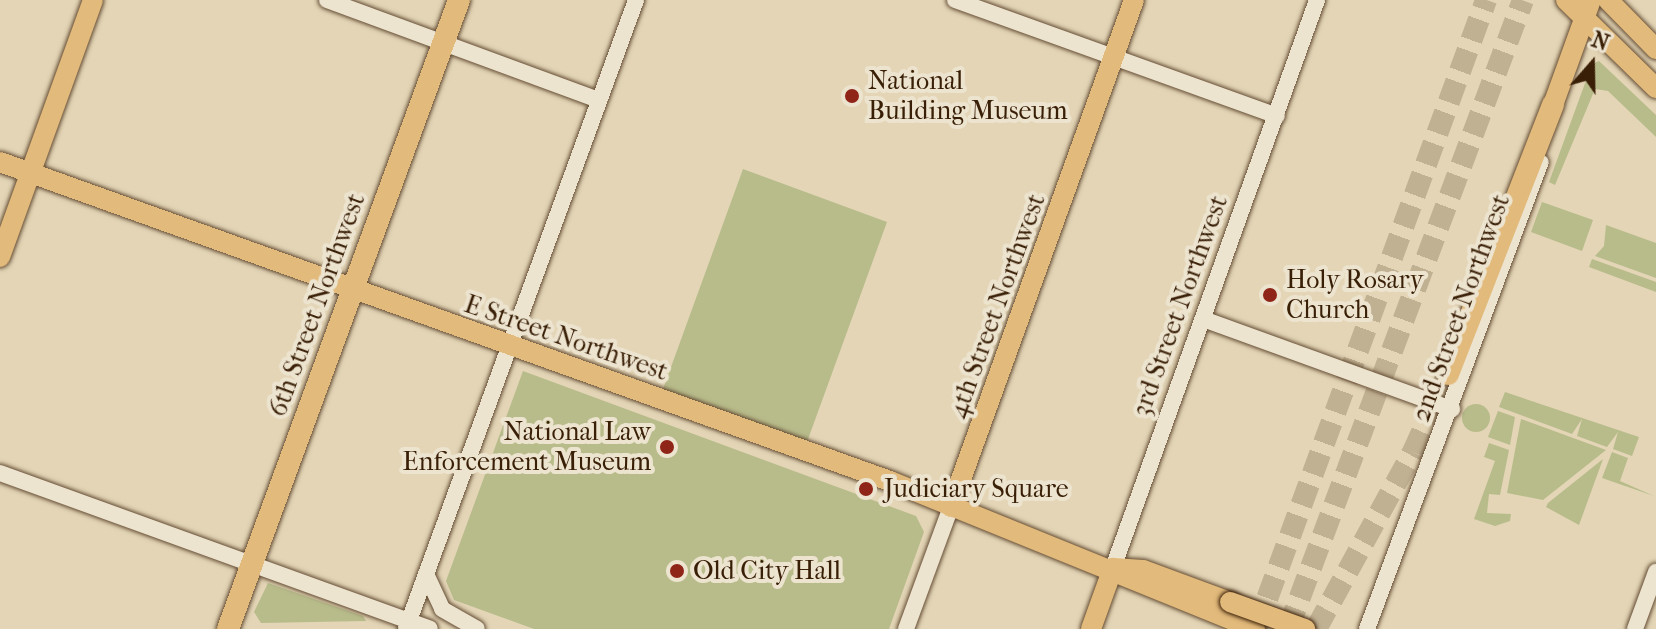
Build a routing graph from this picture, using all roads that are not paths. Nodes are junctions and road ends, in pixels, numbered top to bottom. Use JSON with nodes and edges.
{"nodes":[{"id":1,"x":93,"y":0,"type":"edge"},
{"id":2,"x":327,"y":0,"type":"edge"},
{"id":3,"x":459,"y":0,"type":"edge"},
{"id":4,"x":636,"y":0,"type":"edge"},
{"id":5,"x":955,"y":0,"type":"edge"},
{"id":6,"x":1134,"y":0,"type":"edge"},
{"id":7,"x":1317,"y":0,"type":"edge"},
{"id":8,"x":1566,"y":0,"type":"edge"},
{"id":9,"x":1608,"y":0,"type":"edge"},
{"id":10,"x":1588,"y":9,"type":"edge"},
{"id":11,"x":443,"y":42,"type":"junction"},
{"id":12,"x":1656,"y":49,"type":"edge"},
{"id":13,"x":1114,"y":57,"type":"junction"},
{"id":14,"x":1656,"y":88,"type":"edge"},
{"id":15,"x":599,"y":100,"type":"junction"},
{"id":16,"x":1553,"y":105,"type":"junction"},
{"id":17,"x":1277,"y":116,"type":"junction"},
{"id":18,"x":0,"y":162,"type":"edge"},
{"id":19,"x":30,"y":173,"type":"junction"},
{"id":20,"x":0,"y":257,"type":"edge"},
{"id":21,"x":353,"y":291,"type":"junction"},
{"id":22,"x":1203,"y":319,"type":"junction"},
{"id":23,"x":510,"y":347,"type":"junction"},
{"id":24,"x":1448,"y":374,"type":"tunnel mouth"},
{"id":25,"x":1452,"y":409,"type":"junction"},
{"id":26,"x":0,"y":473,"type":"edge"},
{"id":27,"x":951,"y":507,"type":"junction"},
{"id":28,"x":252,"y":564,"type":"junction"},
{"id":29,"x":1113,"y":568,"type":"junction"},
{"id":30,"x":1656,"y":572,"type":"edge"},
{"id":31,"x":426,"y":574,"type":"junction"},
{"id":32,"x":1226,"y":609,"type":"junction"},
{"id":33,"x":407,"y":625,"type":"edge"},
{"id":34,"x":228,"y":629,"type":"edge"},
{"id":35,"x":430,"y":629,"type":"edge"},
{"id":36,"x":477,"y":629,"type":"edge"},
{"id":37,"x":906,"y":629,"type":"edge"},
{"id":38,"x":1091,"y":629,"type":"edge"},
{"id":39,"x":1255,"y":629,"type":"edge"},
{"id":40,"x":1305,"y":629,"type":"edge"},
{"id":41,"x":1367,"y":629,"type":"edge"},
{"id":42,"x":1635,"y":629,"type":"edge"}],
"edges":[{"from":1,"to":19,"type":"main road"},
{"from":2,"to":11,"type":"street"},
{"from":3,"to":11,"type":"highway","name":"6th Street Northwest"},
{"from":4,"to":15,"type":"street"},
{"from":5,"to":13,"type":"street"},
{"from":6,"to":13,"type":"main road","name":"4th Street Northwest"},
{"from":7,"to":17,"type":"street","name":"3rd Street Northwest"},
{"from":8,"to":10,"type":"main road"},
{"from":9,"to":12,"type":"main road"},
{"from":10,"to":14,"type":"main road"},
{"from":10,"to":16,"type":"main road","name":"2nd Street Northwest"},
{"from":11,"to":15,"type":"street"},
{"from":11,"to":21,"type":"highway","name":"6th Street Northwest"},
{"from":13,"to":17,"type":"street"},
{"from":13,"to":27,"type":"main road","name":"4th Street Northwest"},
{"from":15,"to":23,"type":"street"},
{"from":16,"to":24,"type":"highway"},
{"from":16,"to":25,"type":"street","name":"2nd Street Northwest"},
{"from":17,"to":22,"type":"street","name":"3rd Street Northwest"},
{"from":18,"to":19,"type":"main road","name":"E Street Northwest"},
{"from":19,"to":20,"type":"main road"},
{"from":19,"to":21,"type":"main road","name":"E Street Northwest"},
{"from":21,"to":23,"type":"main road","name":"E Street Northwest"},
{"from":21,"to":28,"type":"highway","name":"6th Street Northwest"},
{"from":22,"to":25,"type":"street"},
{"from":22,"to":29,"type":"street","name":"3rd Street Northwest"},
{"from":23,"to":27,"type":"main road","name":"E Street Northwest"},
{"from":23,"to":31,"type":"street"},
{"from":25,"to":41,"type":"street","name":"2nd Street Northwest"},
{"from":26,"to":28,"type":"street"},
{"from":27,"to":29,"type":"main road","name":"E Street Northwest"},
{"from":27,"to":37,"type":"street","name":"4th Street Northwest"},
{"from":28,"to":33,"type":"street"},
{"from":28,"to":34,"type":"highway","name":"6th Street Northwest"},
{"from":29,"to":32,"type":"main road","name":"E Street Northwest"},
{"from":29,"to":38,"type":"main road","name":"3rd Street Northwest"},
{"from":30,"to":42,"type":"street"},
{"from":31,"to":33,"type":"street"},
{"from":31,"to":36,"type":"street"},
{"from":32,"to":39,"type":"main road","name":"E Street Northwest"},
{"from":32,"to":40,"type":"main road","name":"E Street Northwest","bridge":true},
{"from":33,"to":35,"type":"street"}]}
